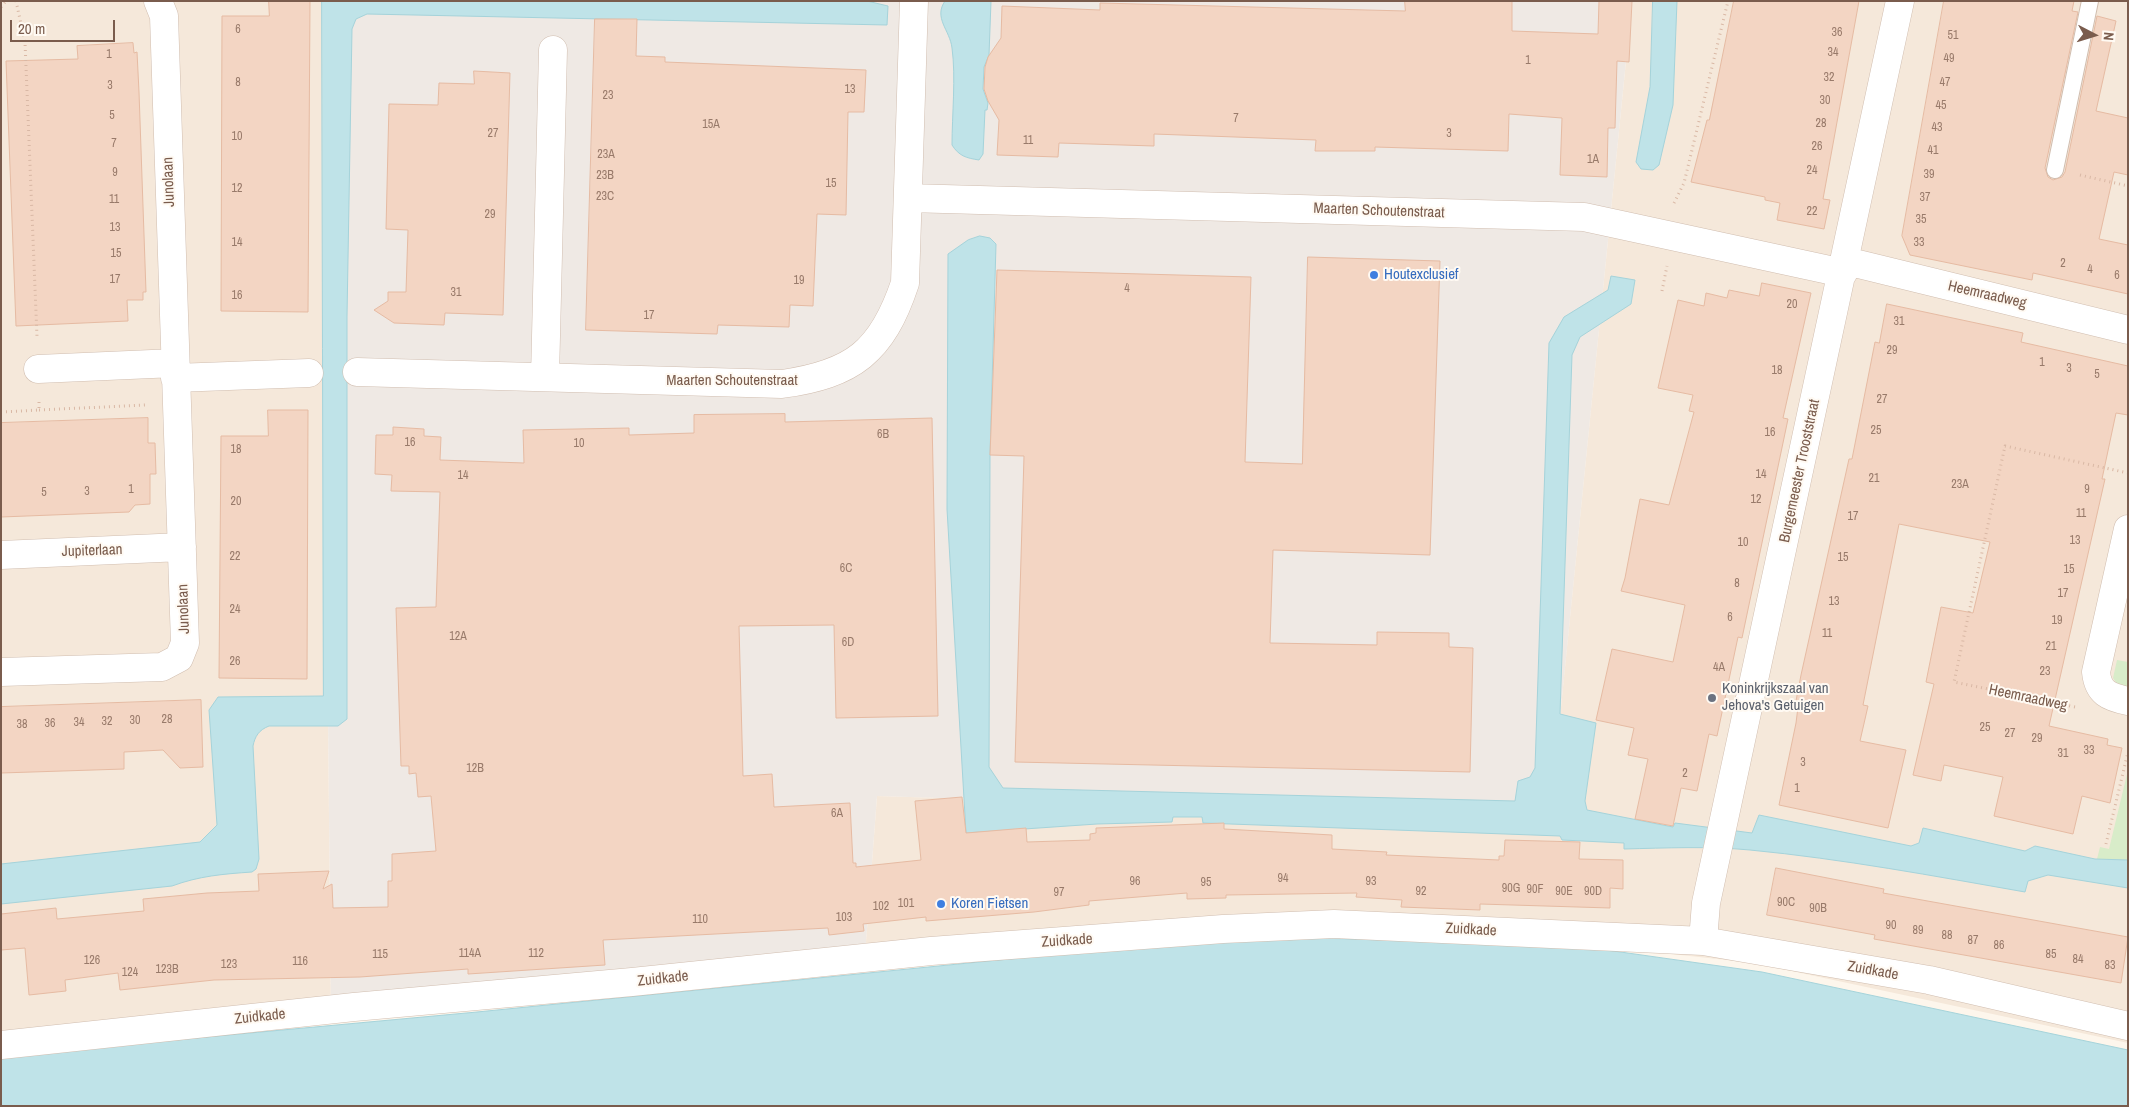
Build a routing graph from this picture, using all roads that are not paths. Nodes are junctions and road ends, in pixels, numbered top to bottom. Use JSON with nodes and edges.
{"nodes":[{"id":1,"x":158,"y":1,"type":"edge"},
{"id":2,"x":914,"y":1,"type":"edge"},
{"id":3,"x":1900,"y":1,"type":"edge"},
{"id":4,"x":2090,"y":1,"type":"edge"},
{"id":5,"x":553,"y":50,"type":"dead end"},
{"id":6,"x":2055,"y":170,"type":"road end"},
{"id":7,"x":908,"y":198,"type":"junction"},
{"id":8,"x":1845,"y":267,"type":"junction"},
{"id":9,"x":2128,"y":330,"type":"edge"},
{"id":10,"x":38,"y":369,"type":"road end"},
{"id":11,"x":357,"y":372,"type":"dead end"},
{"id":12,"x":309,"y":373,"type":"dead end"},
{"id":13,"x":545,"y":377,"type":"junction"},
{"id":14,"x":175,"y":382,"type":"junction"},
{"id":15,"x":2128,"y":529,"type":"edge"},
{"id":16,"x":182,"y":547,"type":"junction"},
{"id":17,"x":1,"y":555,"type":"edge"},
{"id":18,"x":1,"y":672,"type":"edge"},
{"id":19,"x":2128,"y":702,"type":"edge"},
{"id":20,"x":1703,"y":941,"type":"junction"},
{"id":21,"x":2128,"y":1026,"type":"edge"},
{"id":22,"x":1,"y":1045,"type":"edge"}],
"edges":[{"from":1,"to":14,"type":"street","name":"Junolaan"},
{"from":2,"to":7,"type":"street","name":"Maarten Schoutenstraat"},
{"from":3,"to":8,"type":"street","name":"Burgemeester Trooststraat"},
{"from":4,"to":6,"type":"lane"},
{"from":5,"to":13,"type":"street"},
{"from":7,"to":8,"type":"street","name":"Maarten Schoutenstraat"},
{"from":7,"to":13,"type":"street","name":"Maarten Schoutenstraat"},
{"from":8,"to":9,"type":"street","name":"Heemraadweg"},
{"from":8,"to":20,"type":"street","name":"Burgemeester Trooststraat"},
{"from":10,"to":14,"type":"street"},
{"from":11,"to":13,"type":"street","name":"Maarten Schoutenstraat"},
{"from":12,"to":14,"type":"street"},
{"from":14,"to":16,"type":"street","name":"Junolaan"},
{"from":15,"to":19,"type":"street"},
{"from":16,"to":17,"type":"street","name":"Jupiterlaan"},
{"from":16,"to":18,"type":"street","name":"Junolaan"},
{"from":20,"to":21,"type":"street","name":"Zuidkade"},
{"from":20,"to":22,"type":"street","name":"Zuidkade"}]}
